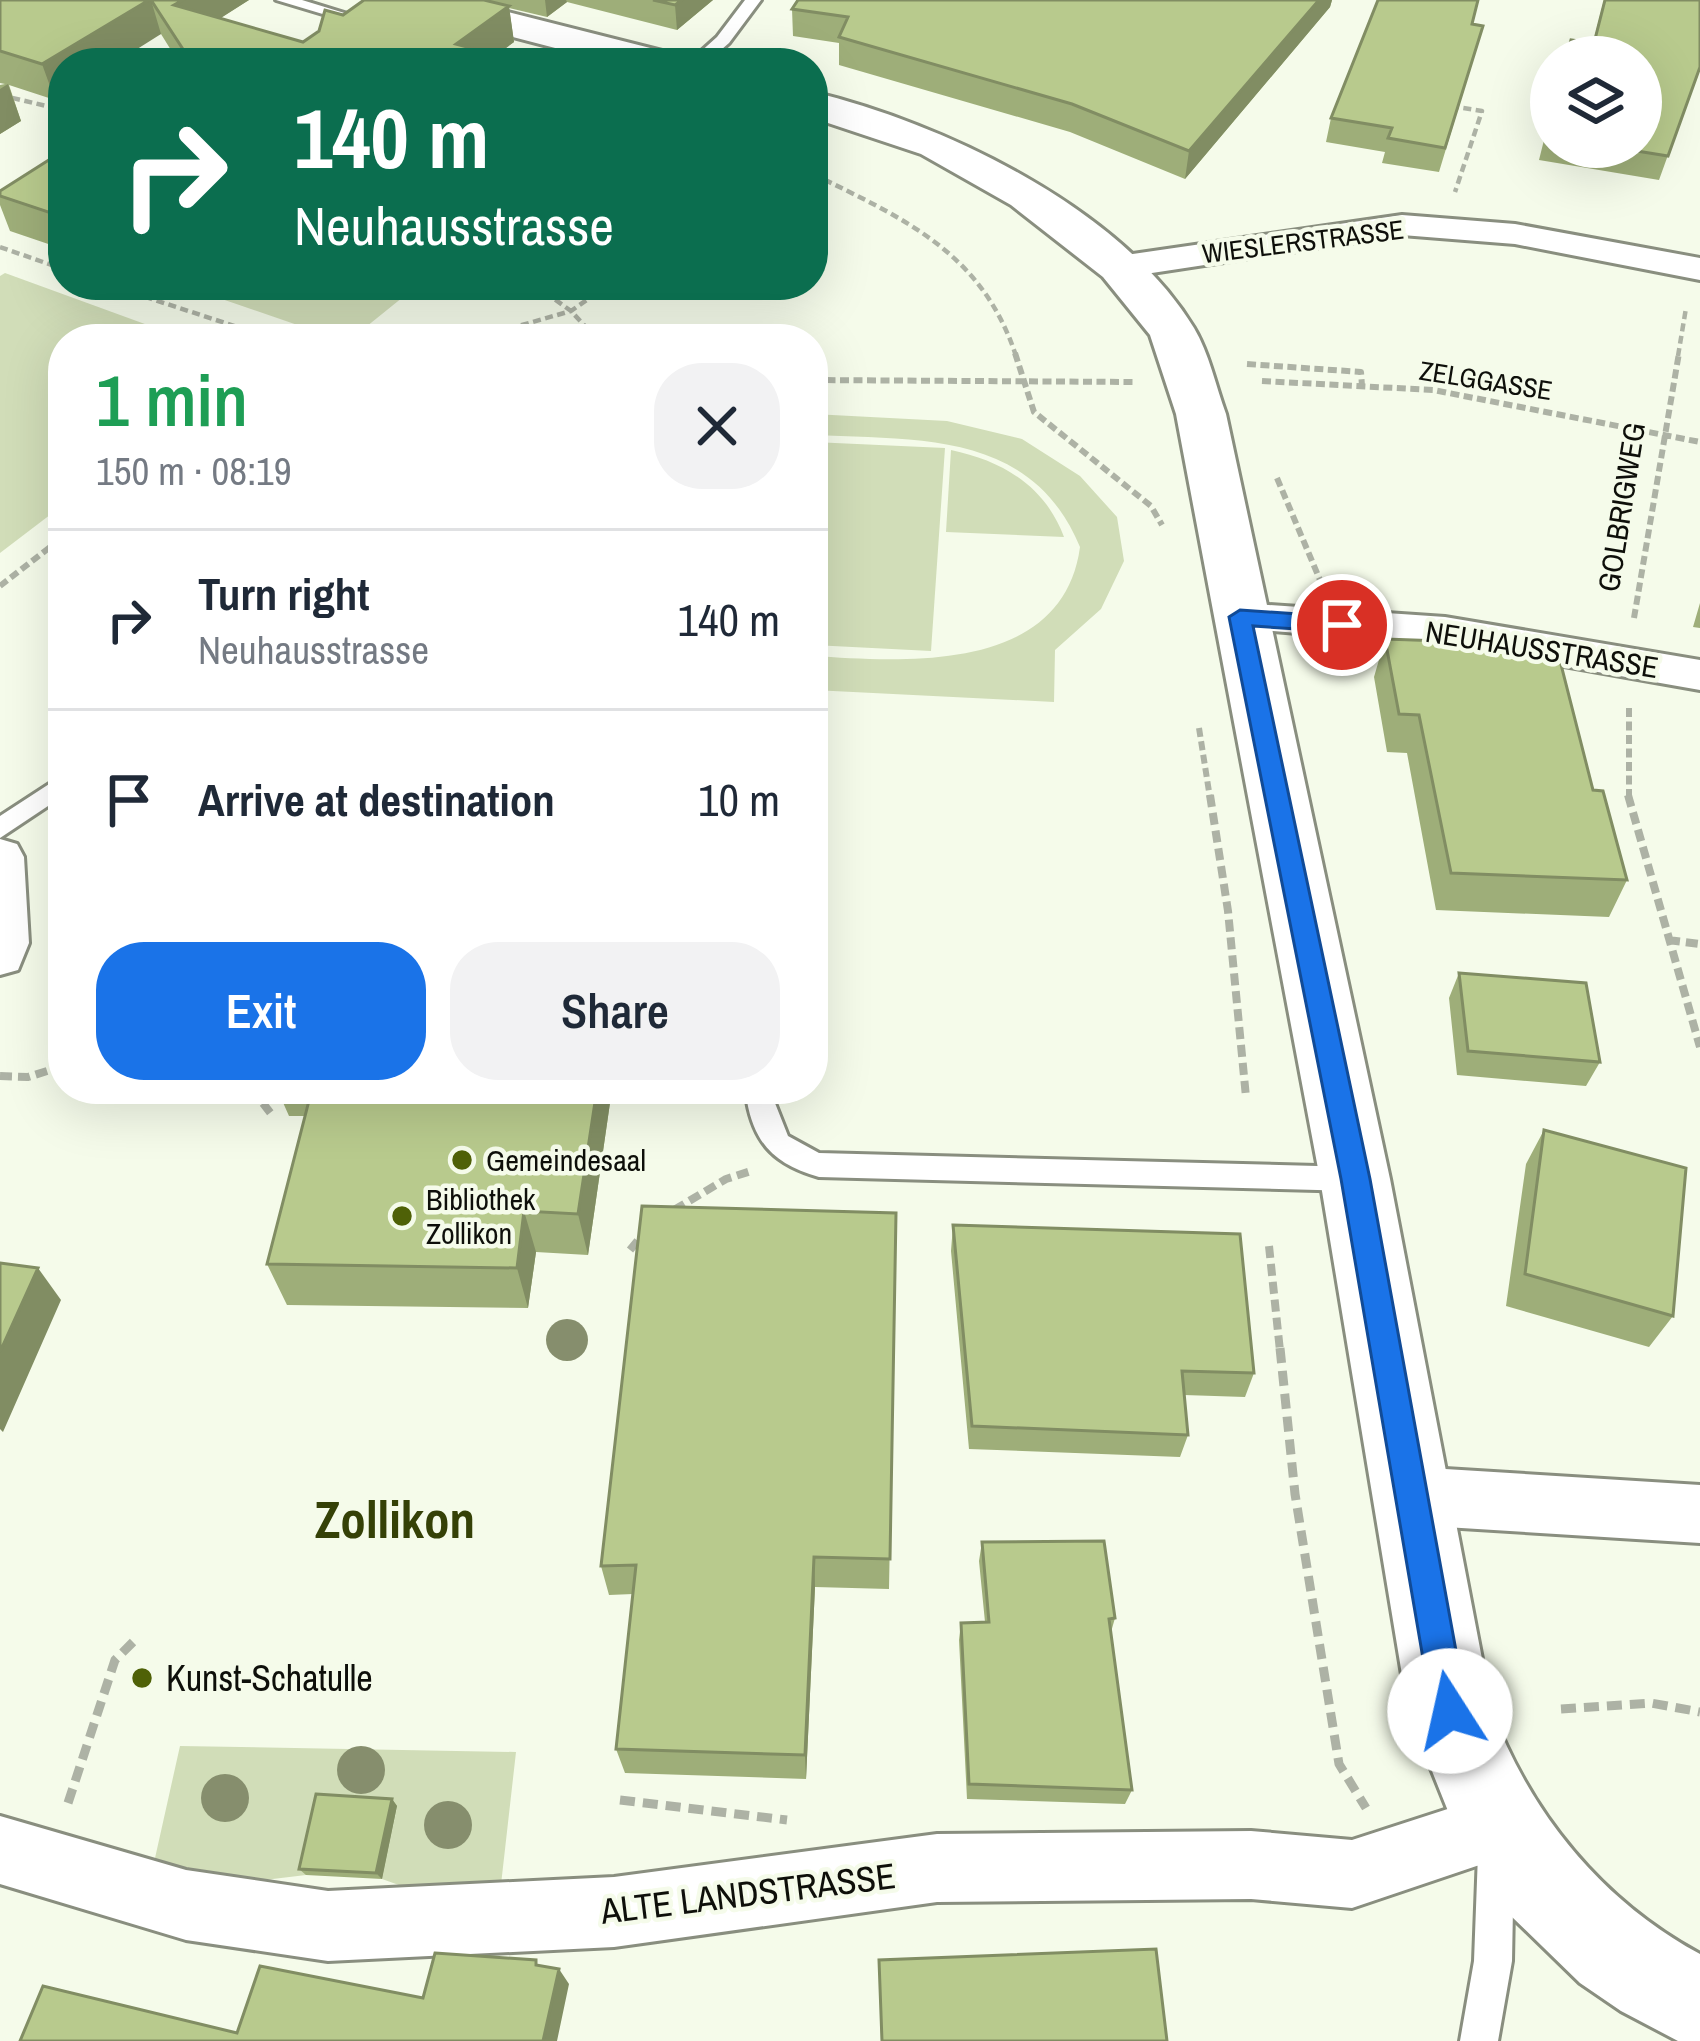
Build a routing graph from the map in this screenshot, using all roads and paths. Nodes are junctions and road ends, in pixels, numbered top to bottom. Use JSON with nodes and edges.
{"nodes":[{"id":1,"x":284,"y":0,"type":"edge"},
{"id":2,"x":753,"y":0,"type":"edge"},
{"id":3,"x":441,"y":13,"type":"edge"},
{"id":4,"x":384,"y":27,"type":"edge"},
{"id":5,"x":594,"y":48,"type":"edge"},
{"id":6,"x":714,"y":48,"type":"edge"},
{"id":7,"x":0,"y":95,"type":"edge"},
{"id":8,"x":1438,"y":103,"type":"edge"},
{"id":9,"x":48,"y":106,"type":"edge"},
{"id":10,"x":828,"y":109,"type":"edge"},
{"id":11,"x":828,"y":181,"type":"edge"},
{"id":12,"x":1443,"y":228,"type":"junction"},
{"id":13,"x":0,"y":247,"type":"edge"},
{"id":14,"x":48,"y":264,"type":"edge"},
{"id":15,"x":1699,"y":265,"type":"edge"},
{"id":16,"x":1119,"y":267,"type":"junction"},
{"id":17,"x":155,"y":300,"type":"edge"},
{"id":18,"x":556,"y":300,"type":"edge"},
{"id":19,"x":587,"y":300,"type":"edge"},
{"id":20,"x":572,"y":311,"type":"junction"},
{"id":21,"x":228,"y":324,"type":"edge"},
{"id":22,"x":526,"y":324,"type":"edge"},
{"id":23,"x":584,"y":324,"type":"edge"},
{"id":24,"x":1247,"y":364,"type":"dead end"},
{"id":25,"x":828,"y":380,"type":"edge"},
{"id":26,"x":1262,"y":381,"type":"dead end"},
{"id":27,"x":1026,"y":382,"type":"junction"},
{"id":28,"x":1150,"y":382,"type":"dead end"},
{"id":29,"x":1362,"y":386,"type":"junction"},
{"id":30,"x":1662,"y":432,"type":"junction"},
{"id":31,"x":1700,"y":442,"type":"edge"},
{"id":32,"x":1278,"y":485,"type":"dead end"},
{"id":33,"x":1166,"y":531,"type":"dead end"},
{"id":34,"x":48,"y":549,"type":"edge"},
{"id":35,"x":0,"y":586,"type":"edge"},
{"id":36,"x":1240,"y":617,"type":"junction"},
{"id":37,"x":1342,"y":625,"type":"junction"},
{"id":38,"x":1629,"y":659,"type":"junction"},
{"id":39,"x":1700,"y":675,"type":"edge"},
{"id":40,"x":1198,"y":721,"type":"dead end"},
{"id":41,"x":48,"y":795,"type":"edge"},
{"id":42,"x":0,"y":829,"type":"edge"},
{"id":43,"x":0,"y":857,"type":"edge"},
{"id":44,"x":1668,"y":940,"type":"junction"},
{"id":45,"x":1700,"y":944,"type":"edge"},
{"id":46,"x":0,"y":956,"type":"edge"},
{"id":47,"x":1700,"y":1048,"type":"edge"},
{"id":48,"x":48,"y":1071,"type":"edge"},
{"id":49,"x":0,"y":1076,"type":"edge"},
{"id":50,"x":1246,"y":1096,"type":"dead end"},
{"id":51,"x":264,"y":1104,"type":"edge"},
{"id":52,"x":762,"y":1104,"type":"edge"},
{"id":53,"x":272,"y":1115,"type":"dead end"},
{"id":54,"x":790,"y":1158,"type":"junction"},
{"id":55,"x":1355,"y":1179,"type":"junction"},
{"id":56,"x":1269,"y":1246,"type":"dead end"},
{"id":57,"x":629,"y":1250,"type":"dead end"},
{"id":58,"x":1412,"y":1496,"type":"junction"},
{"id":59,"x":1700,"y":1514,"type":"edge"},
{"id":60,"x":138,"y":1637,"type":"dead end"},
{"id":61,"x":1561,"y":1709,"type":"dead end"},
{"id":62,"x":1700,"y":1712,"type":"edge"},
{"id":63,"x":1497,"y":1828,"type":"junction"},
{"id":64,"x":1397,"y":1856,"type":"junction"},
{"id":65,"x":23,"y":1859,"type":"edge"},
{"id":66,"x":1697,"y":2002,"type":"edge"},
{"id":67,"x":1478,"y":2041,"type":"edge"}],
"edges":[{"from":1,"to":4,"type":"lane"},
{"from":2,"to":6,"type":"lane"},
{"from":3,"to":5,"type":"main road"},
{"from":7,"to":9,"type":"path"},
{"from":8,"to":12,"type":"path"},
{"from":10,"to":16,"type":"main road"},
{"from":11,"to":27,"type":"path"},
{"from":12,"to":15,"type":"street","name":"WIESLERSTRASSE"},
{"from":12,"to":16,"type":"street","name":"WIESLERSTRASSE"},
{"from":13,"to":14,"type":"path"},
{"from":15,"to":30,"type":"path","name":"GOLBRIGWEG"},
{"from":16,"to":36,"type":"main road"},
{"from":17,"to":21,"type":"path"},
{"from":18,"to":20,"type":"path"},
{"from":19,"to":20,"type":"path"},
{"from":20,"to":22,"type":"path"},
{"from":20,"to":23,"type":"path"},
{"from":24,"to":29,"type":"path"},
{"from":25,"to":27,"type":"path"},
{"from":26,"to":29,"type":"path","name":"ZELGGASSE"},
{"from":27,"to":28,"type":"path"},
{"from":27,"to":33,"type":"path"},
{"from":29,"to":30,"type":"path","name":"ZELGGASSE"},
{"from":30,"to":31,"type":"path","name":"ZELGGASSE"},
{"from":30,"to":38,"type":"path","name":"GOLBRIGWEG"},
{"from":32,"to":37,"type":"path"},
{"from":34,"to":35,"type":"path"},
{"from":36,"to":37,"type":"street","name":"NEUHAUSSTRASSE"},
{"from":36,"to":55,"type":"main road"},
{"from":37,"to":38,"type":"street","name":"NEUHAUSSTRASSE"},
{"from":38,"to":39,"type":"street","name":"NEUHAUSSTRASSE"},
{"from":38,"to":44,"type":"path","name":"GOLBRIGWEG"},
{"from":40,"to":50,"type":"path"},
{"from":41,"to":42,"type":"lane"},
{"from":43,"to":46,"type":"street"},
{"from":44,"to":45,"type":"path"},
{"from":44,"to":47,"type":"path","name":"GOLBRIGWEG"},
{"from":48,"to":49,"type":"path"},
{"from":51,"to":53,"type":"path"},
{"from":52,"to":54,"type":"lane"},
{"from":54,"to":55,"type":"lane"},
{"from":54,"to":57,"type":"path"},
{"from":55,"to":58,"type":"main road"},
{"from":56,"to":64,"type":"path"},
{"from":58,"to":59,"type":"street"},
{"from":58,"to":63,"type":"main road"},
{"from":60,"to":65,"type":"path"},
{"from":61,"to":62,"type":"path"},
{"from":63,"to":64,"type":"street","name":"ALTE LANDSTRASSE"},
{"from":63,"to":66,"type":"main road"},
{"from":63,"to":67,"type":"lane"},
{"from":64,"to":65,"type":"street","name":"ALTE LANDSTRASSE"}]}
